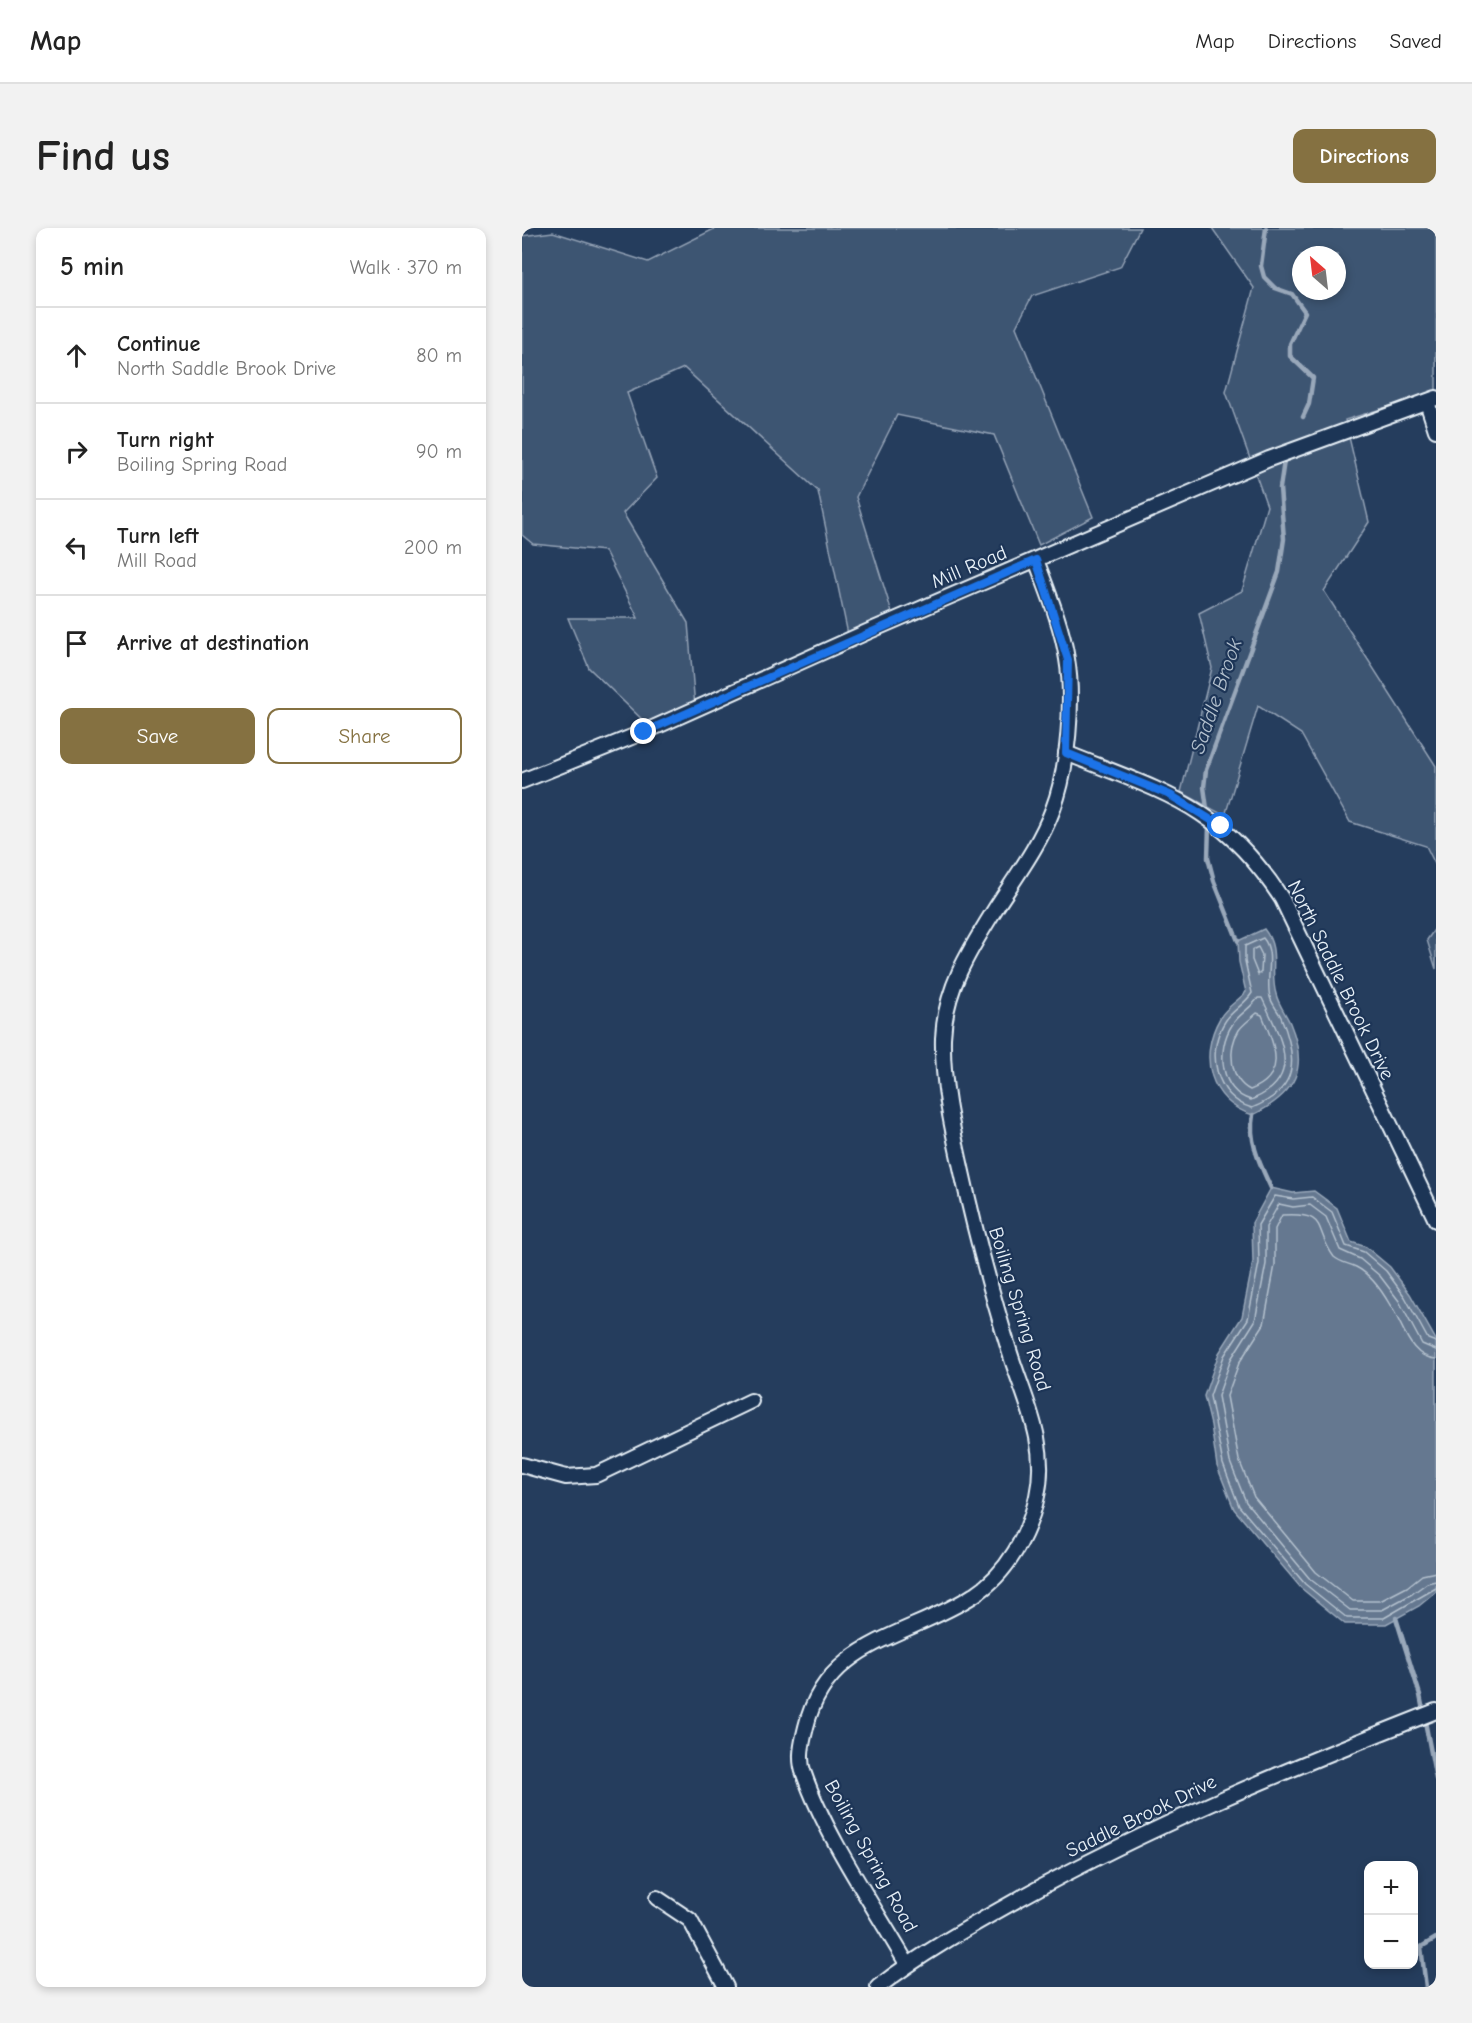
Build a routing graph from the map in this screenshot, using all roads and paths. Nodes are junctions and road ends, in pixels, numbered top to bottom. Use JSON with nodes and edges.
{"nodes":[{"id":1,"x":1432,"y":400,"type":"edge"},
{"id":2,"x":1436,"y":430,"type":"edge"},
{"id":3,"x":1036,"y":560,"type":"junction"},
{"id":4,"x":1066,"y":753,"type":"junction"},
{"id":5,"x":522,"y":781,"type":"edge"},
{"id":6,"x":1436,"y":1220,"type":"edge"},
{"id":7,"x":751,"y":1401,"type":"dead end"},
{"id":8,"x":522,"y":1465,"type":"edge"},
{"id":9,"x":1436,"y":1711,"type":"edge"},
{"id":10,"x":657,"y":1898,"type":"dead end"},
{"id":11,"x":908,"y":1964,"type":"junction"},
{"id":12,"x":726,"y":1987,"type":"edge"},
{"id":13,"x":879,"y":1987,"type":"edge"}],
"edges":[{"from":1,"to":2,"type":"street"},
{"from":1,"to":3,"type":"street","name":"Mill Road"},
{"from":3,"to":4,"type":"street","name":"Boiling Spring Road"},
{"from":3,"to":5,"type":"street","name":"Mill Road"},
{"from":4,"to":6,"type":"street","name":"North Saddle Brook Drive"},
{"from":4,"to":11,"type":"street","name":"Boiling Spring Road"},
{"from":7,"to":8,"type":"street"},
{"from":9,"to":11,"type":"street","name":"Saddle Brook Drive"},
{"from":10,"to":12,"type":"street"},
{"from":11,"to":13,"type":"street","name":"Saddle Brook Drive"}]}
